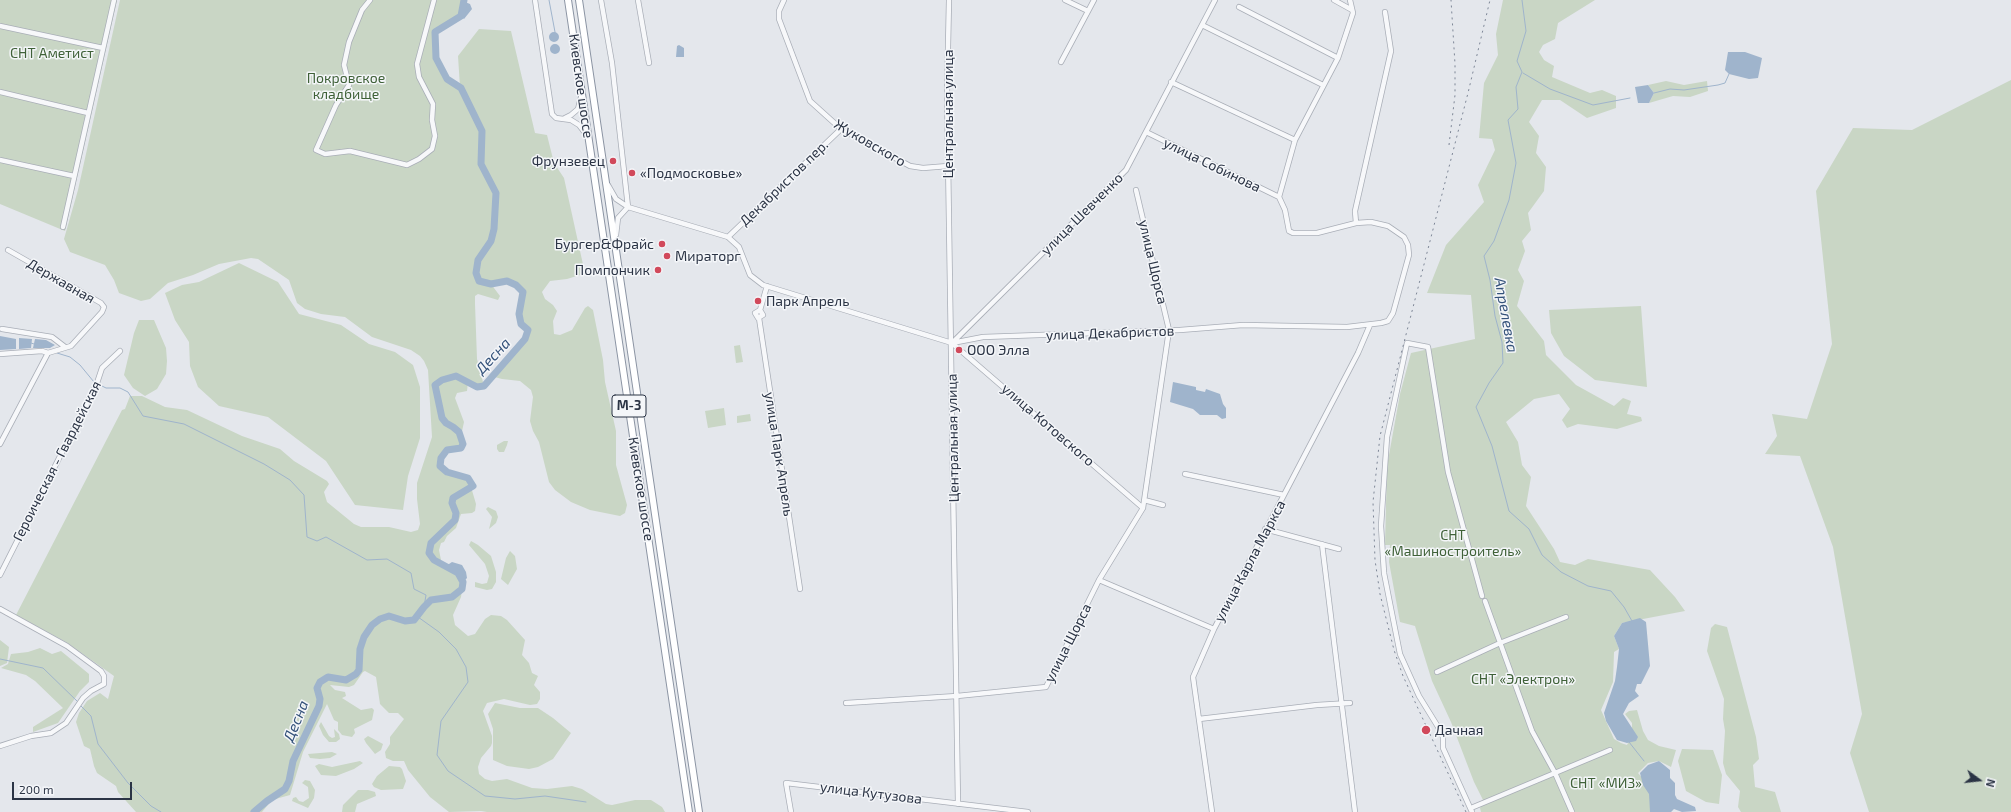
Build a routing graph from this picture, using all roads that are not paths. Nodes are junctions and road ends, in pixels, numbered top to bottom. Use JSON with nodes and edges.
{"nodes":[{"id":1,"x":114,"y":0,"type":"edge"},
{"id":2,"x":370,"y":0,"type":"edge"},
{"id":3,"x":434,"y":0,"type":"edge"},
{"id":4,"x":535,"y":0,"type":"edge"},
{"id":5,"x":568,"y":0,"type":"edge"},
{"id":6,"x":579,"y":0,"type":"edge"},
{"id":7,"x":601,"y":0,"type":"edge"},
{"id":8,"x":638,"y":0,"type":"edge"},
{"id":9,"x":784,"y":0,"type":"edge"},
{"id":10,"x":949,"y":0,"type":"edge"},
{"id":11,"x":1065,"y":0,"type":"edge"},
{"id":12,"x":1094,"y":0,"type":"edge"},
{"id":13,"x":1215,"y":0,"type":"edge"},
{"id":14,"x":1334,"y":0,"type":"edge"},
{"id":15,"x":1350,"y":0,"type":"edge"},
{"id":16,"x":1239,"y":7,"type":"dead end"},
{"id":17,"x":1352,"y":10,"type":"junction"},
{"id":18,"x":1088,"y":11,"type":"junction"},
{"id":19,"x":1385,"y":12,"type":"dead end"},
{"id":20,"x":1202,"y":24,"type":"junction"},
{"id":21,"x":0,"y":26,"type":"edge"},
{"id":22,"x":103,"y":48,"type":"junction"},
{"id":23,"x":1338,"y":58,"type":"junction"},
{"id":24,"x":1061,"y":62,"type":"dead end"},
{"id":25,"x":649,"y":63,"type":"dead end"},
{"id":26,"x":1171,"y":82,"type":"junction"},
{"id":27,"x":1323,"y":85,"type":"junction"},
{"id":28,"x":0,"y":92,"type":"edge"},
{"id":29,"x":582,"y":94,"type":"junction"},
{"id":30,"x":88,"y":113,"type":"junction"},
{"id":31,"x":563,"y":119,"type":"junction"},
{"id":32,"x":840,"y":129,"type":"junction"},
{"id":33,"x":1146,"y":132,"type":"junction"},
{"id":34,"x":588,"y":138,"type":"junction"},
{"id":35,"x":1296,"y":140,"type":"junction"},
{"id":36,"x":0,"y":160,"type":"edge"},
{"id":37,"x":948,"y":166,"type":"junction"},
{"id":38,"x":74,"y":176,"type":"junction"},
{"id":39,"x":604,"y":178,"type":"junction"},
{"id":40,"x":1136,"y":190,"type":"dead end"},
{"id":41,"x":1279,"y":197,"type":"junction"},
{"id":42,"x":627,"y":199,"type":"junction"},
{"id":43,"x":620,"y":203,"type":"junction"},
{"id":44,"x":628,"y":207,"type":"junction"},
{"id":45,"x":1356,"y":223,"type":"junction"},
{"id":46,"x":63,"y":227,"type":"dead end"},
{"id":47,"x":728,"y":237,"type":"junction"},
{"id":48,"x":615,"y":245,"type":"junction"},
{"id":49,"x":8,"y":250,"type":"dead end"},
{"id":50,"x":767,"y":286,"type":"junction"},
{"id":51,"x":1370,"y":324,"type":"junction"},
{"id":52,"x":2,"y":329,"type":"dead end"},
{"id":53,"x":1169,"y":330,"type":"junction"},
{"id":54,"x":952,"y":342,"type":"junction"},
{"id":55,"x":65,"y":347,"type":"junction"},
{"id":56,"x":120,"y":351,"type":"dead end"},
{"id":57,"x":48,"y":353,"type":"junction"},
{"id":58,"x":0,"y":354,"type":"edge"},
{"id":59,"x":0,"y":444,"type":"edge"},
{"id":60,"x":1185,"y":474,"type":"dead end"},
{"id":61,"x":1284,"y":495,"type":"junction"},
{"id":62,"x":1144,"y":500,"type":"junction"},
{"id":63,"x":1163,"y":505,"type":"dead end"},
{"id":64,"x":1143,"y":508,"type":"junction"},
{"id":65,"x":1265,"y":529,"type":"junction"},
{"id":66,"x":1322,"y":544,"type":"junction"},
{"id":67,"x":1339,"y":549,"type":"dead end"},
{"id":68,"x":0,"y":575,"type":"edge"},
{"id":69,"x":1099,"y":580,"type":"junction"},
{"id":70,"x":800,"y":589,"type":"dead end"},
{"id":71,"x":0,"y":609,"type":"edge"},
{"id":72,"x":1566,"y":617,"type":"dead end"},
{"id":73,"x":1214,"y":629,"type":"junction"},
{"id":74,"x":1500,"y":643,"type":"junction"},
{"id":75,"x":1437,"y":672,"type":"dead end"},
{"id":76,"x":957,"y":696,"type":"junction"},
{"id":77,"x":846,"y":703,"type":"dead end"},
{"id":78,"x":1340,"y":703,"type":"junction"},
{"id":79,"x":1350,"y":703,"type":"dead end"},
{"id":80,"x":1199,"y":719,"type":"junction"},
{"id":81,"x":0,"y":746,"type":"edge"},
{"id":82,"x":1610,"y":750,"type":"dead end"},
{"id":83,"x":1555,"y":772,"type":"junction"},
{"id":84,"x":958,"y":804,"type":"junction"},
{"id":85,"x":1471,"y":810,"type":"edge"},
{"id":86,"x":689,"y":812,"type":"edge"},
{"id":87,"x":699,"y":812,"type":"edge"},
{"id":88,"x":791,"y":812,"type":"edge"},
{"id":89,"x":1028,"y":812,"type":"edge"},
{"id":90,"x":1212,"y":812,"type":"edge"},
{"id":91,"x":1355,"y":812,"type":"edge"},
{"id":92,"x":1572,"y":812,"type":"edge"}],
"edges":[{"from":1,"to":22,"type":"street"},
{"from":2,"to":3,"type":"street"},
{"from":4,"to":31,"type":"street"},
{"from":5,"to":29,"type":"highway","name":"Киевское шоссе","number":"М-3"},
{"from":6,"to":39,"type":"highway","name":"Киевское шоссе","number":"М-3"},
{"from":7,"to":42,"type":"street"},
{"from":8,"to":25,"type":"street"},
{"from":9,"to":32,"type":"street","name":"Жуковского"},
{"from":10,"to":37,"type":"street","name":"Центральная улица"},
{"from":11,"to":18,"type":"street"},
{"from":12,"to":18,"type":"street"},
{"from":13,"to":20,"type":"street","name":"улица Шевченко"},
{"from":14,"to":17,"type":"street"},
{"from":15,"to":17,"type":"street"},
{"from":16,"to":23,"type":"street"},
{"from":17,"to":23,"type":"street"},
{"from":18,"to":24,"type":"street"},
{"from":19,"to":45,"type":"street"},
{"from":20,"to":26,"type":"street","name":"улица Шевченко"},
{"from":20,"to":27,"type":"street"},
{"from":21,"to":22,"type":"street"},
{"from":22,"to":30,"type":"street"},
{"from":23,"to":27,"type":"street"},
{"from":26,"to":33,"type":"street","name":"улица Шевченко"},
{"from":26,"to":35,"type":"street"},
{"from":27,"to":35,"type":"street"},
{"from":28,"to":30,"type":"street"},
{"from":29,"to":31,"type":"street"},
{"from":29,"to":34,"type":"highway","name":"Киевское шоссе","number":"М-3"},
{"from":30,"to":38,"type":"street"},
{"from":31,"to":34,"type":"street"},
{"from":32,"to":37,"type":"street","name":"Жуковского"},
{"from":32,"to":47,"type":"street","name":"Декабристов пер."},
{"from":33,"to":41,"type":"street","name":"улица Собинова"},
{"from":33,"to":54,"type":"street","name":"улица Шевченко"},
{"from":34,"to":86,"type":"highway","name":"Киевское шоссе","number":"М-3"},
{"from":35,"to":41,"type":"street"},
{"from":36,"to":38,"type":"street"},
{"from":37,"to":54,"type":"street","name":"Центральная улица"},
{"from":38,"to":46,"type":"street"},
{"from":39,"to":43,"type":"street"},
{"from":39,"to":48,"type":"highway","name":"Киевское шоссе","number":"М-3"},
{"from":40,"to":53,"type":"street","name":"улица Щорса"},
{"from":41,"to":45,"type":"street"},
{"from":42,"to":43,"type":"street"},
{"from":42,"to":44,"type":"street"},
{"from":43,"to":44,"type":"street"},
{"from":44,"to":47,"type":"street"},
{"from":44,"to":48,"type":"street"},
{"from":45,"to":51,"type":"street","name":"улица Декабристов"},
{"from":47,"to":50,"type":"street","name":"улица Декабристов"},
{"from":48,"to":87,"type":"highway","name":"Киевское шоссе","number":"М-3"},
{"from":49,"to":55,"type":"street","name":"Державная"},
{"from":50,"to":54,"type":"street","name":"улица Декабристов"},
{"from":50,"to":70,"type":"street","name":"улица Парк Апрель"},
{"from":51,"to":53,"type":"street","name":"улица Декабристов"},
{"from":51,"to":61,"type":"street","name":"улица Карла Маркса"},
{"from":52,"to":55,"type":"street"},
{"from":53,"to":54,"type":"street","name":"улица Декабристов"},
{"from":53,"to":62,"type":"street","name":"улица Щорса"},
{"from":54,"to":64,"type":"street","name":"улица Котовского"},
{"from":54,"to":76,"type":"street","name":"Центральная улица"},
{"from":55,"to":57,"type":"street","name":"Державная"},
{"from":56,"to":68,"type":"street","name":"Героическая - Гвардейская"},
{"from":57,"to":58,"type":"street"},
{"from":57,"to":59,"type":"street"},
{"from":60,"to":61,"type":"street"},
{"from":61,"to":65,"type":"street","name":"улица Карла Маркса"},
{"from":62,"to":63,"type":"street"},
{"from":62,"to":64,"type":"street","name":"улица Щорса"},
{"from":64,"to":69,"type":"street","name":"улица Щорса"},
{"from":65,"to":66,"type":"street"},
{"from":65,"to":73,"type":"street","name":"улица Карла Маркса"},
{"from":66,"to":67,"type":"street"},
{"from":66,"to":78,"type":"street"},
{"from":69,"to":73,"type":"street"},
{"from":69,"to":76,"type":"street","name":"улица Щорса"},
{"from":71,"to":81,"type":"street"},
{"from":72,"to":74,"type":"street"},
{"from":73,"to":80,"type":"street","name":"улица Карла Маркса"},
{"from":74,"to":75,"type":"street"},
{"from":74,"to":83,"type":"street"},
{"from":74,"to":85,"type":"street"},
{"from":76,"to":77,"type":"street","name":"улица Щорса"},
{"from":76,"to":84,"type":"street","name":"Центральная улица"},
{"from":78,"to":79,"type":"street"},
{"from":78,"to":80,"type":"street"},
{"from":78,"to":91,"type":"street"},
{"from":80,"to":90,"type":"street","name":"улица Карла Маркса"},
{"from":82,"to":83,"type":"street"},
{"from":83,"to":85,"type":"street"},
{"from":83,"to":92,"type":"street"},
{"from":84,"to":88,"type":"street","name":"улица Кутузова"},
{"from":84,"to":89,"type":"street","name":"улица Кутузова"}]}
